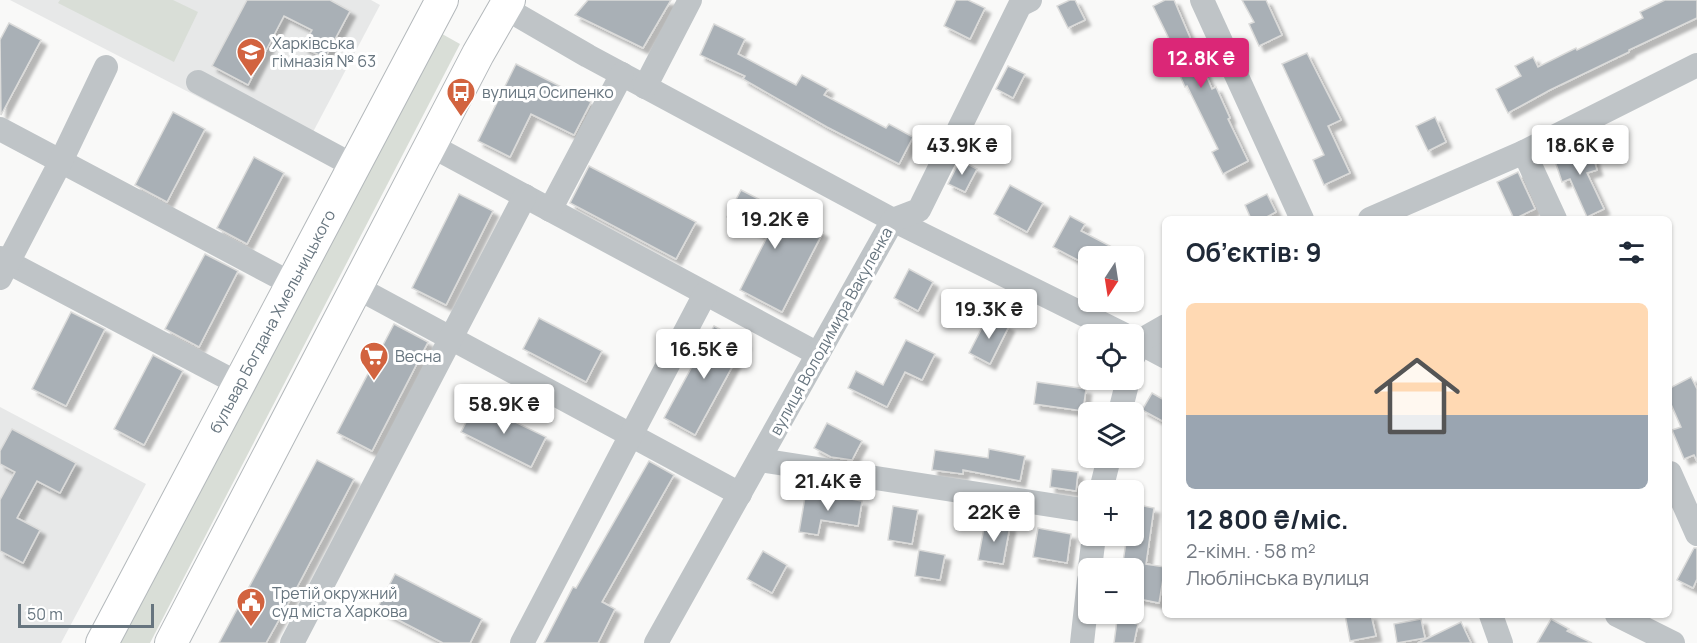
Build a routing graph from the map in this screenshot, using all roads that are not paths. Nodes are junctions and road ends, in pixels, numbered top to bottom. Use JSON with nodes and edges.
{"nodes":[{"id":1,"x":442,"y":0,"type":"edge"},
{"id":2,"x":690,"y":0,"type":"edge"},
{"id":3,"x":1202,"y":0,"type":"edge"},
{"id":4,"x":1020,"y":2,"type":"edge"},
{"id":5,"x":503,"y":3,"type":"edge"},
{"id":6,"x":1697,"y":65,"type":"edge"},
{"id":7,"x":106,"y":67,"type":"dead end"},
{"id":8,"x":622,"y":74,"type":"junction"},
{"id":9,"x":198,"y":82,"type":"dead end"},
{"id":10,"x":645,"y":87,"type":"junction"},
{"id":11,"x":0,"y":129,"type":"edge"},
{"id":12,"x":430,"y":145,"type":"junction"},
{"id":13,"x":1524,"y":152,"type":"junction"},
{"id":14,"x":61,"y":161,"type":"junction"},
{"id":15,"x":354,"y":166,"type":"junction"},
{"id":16,"x":525,"y":196,"type":"junction"},
{"id":17,"x":550,"y":210,"type":"junction"},
{"id":18,"x":1301,"y":216,"type":"edge"},
{"id":19,"x":1377,"y":216,"type":"edge"},
{"id":20,"x":1554,"y":216,"type":"edge"},
{"id":21,"x":893,"y":220,"type":"junction"},
{"id":22,"x":3,"y":266,"type":"edge"},
{"id":23,"x":292,"y":284,"type":"junction"},
{"id":24,"x":356,"y":287,"type":"junction"},
{"id":25,"x":705,"y":294,"type":"junction"},
{"id":26,"x":1095,"y":324,"type":"edge"},
{"id":27,"x":1162,"y":328,"type":"edge"},
{"id":28,"x":1144,"y":337,"type":"edge"},
{"id":29,"x":451,"y":338,"type":"junction"},
{"id":30,"x":1144,"y":348,"type":"edge"},
{"id":31,"x":818,"y":354,"type":"junction"},
{"id":32,"x":1162,"y":355,"type":"edge"},
{"id":33,"x":239,"y":384,"type":"junction"},
{"id":34,"x":632,"y":434,"type":"junction"},
{"id":35,"x":759,"y":460,"type":"junction"},
{"id":36,"x":1672,"y":478,"type":"edge"},
{"id":37,"x":740,"y":494,"type":"junction"},
{"id":38,"x":1078,"y":509,"type":"edge"},
{"id":39,"x":1697,"y":534,"type":"edge"},
{"id":40,"x":1492,"y":618,"type":"edge"},
{"id":41,"x":1623,"y":618,"type":"edge"},
{"id":42,"x":1084,"y":624,"type":"edge"},
{"id":43,"x":102,"y":643,"type":"edge"},
{"id":44,"x":171,"y":643,"type":"edge"},
{"id":45,"x":292,"y":643,"type":"edge"},
{"id":46,"x":522,"y":643,"type":"edge"},
{"id":47,"x":656,"y":643,"type":"edge"},
{"id":48,"x":1082,"y":643,"type":"edge"},
{"id":49,"x":1501,"y":643,"type":"edge"},
{"id":50,"x":1673,"y":643,"type":"edge"}],
"edges":[{"from":1,"to":15,"type":"main road","name":"бульвар Богдана Хмельницького"},
{"from":2,"to":10,"type":"street"},
{"from":3,"to":18,"type":"street"},
{"from":4,"to":21,"type":"street","name":"вулиця Володимира Вакуленка"},
{"from":5,"to":8,"type":"street"},
{"from":5,"to":12,"type":"main road"},
{"from":6,"to":13,"type":"street"},
{"from":7,"to":14,"type":"street"},
{"from":8,"to":10,"type":"street"},
{"from":8,"to":17,"type":"street"},
{"from":9,"to":15,"type":"street"},
{"from":10,"to":21,"type":"street"},
{"from":11,"to":14,"type":"street"},
{"from":12,"to":16,"type":"street"},
{"from":12,"to":24,"type":"main road"},
{"from":13,"to":19,"type":"street"},
{"from":13,"to":20,"type":"street"},
{"from":14,"to":22,"type":"street"},
{"from":14,"to":23,"type":"street"},
{"from":15,"to":23,"type":"main road","name":"бульвар Богдана Хмельницького"},
{"from":16,"to":17,"type":"street"},
{"from":16,"to":29,"type":"street"},
{"from":17,"to":25,"type":"street"},
{"from":21,"to":26,"type":"street"},
{"from":21,"to":31,"type":"street","name":"вулиця Володимира Вакуленка"},
{"from":22,"to":33,"type":"street"},
{"from":23,"to":33,"type":"main road","name":"бульвар Богдана Хмельницького"},
{"from":24,"to":29,"type":"street"},
{"from":24,"to":44,"type":"main road"},
{"from":25,"to":31,"type":"street"},
{"from":25,"to":34,"type":"street"},
{"from":27,"to":28,"type":"street"},
{"from":29,"to":34,"type":"street"},
{"from":29,"to":45,"type":"street"},
{"from":30,"to":32,"type":"street"},
{"from":31,"to":35,"type":"street","name":"вулиця Володимира Вакуленка"},
{"from":33,"to":43,"type":"main road","name":"бульвар Богдана Хмельницького"},
{"from":34,"to":37,"type":"street"},
{"from":34,"to":46,"type":"street"},
{"from":35,"to":37,"type":"street","name":"вулиця Володимира Вакуленка"},
{"from":35,"to":38,"type":"street"},
{"from":36,"to":39,"type":"street"},
{"from":37,"to":47,"type":"street","name":"вулиця Володимира Вакуленка"},
{"from":40,"to":49,"type":"street"},
{"from":41,"to":50,"type":"street"},
{"from":42,"to":48,"type":"street"}]}
